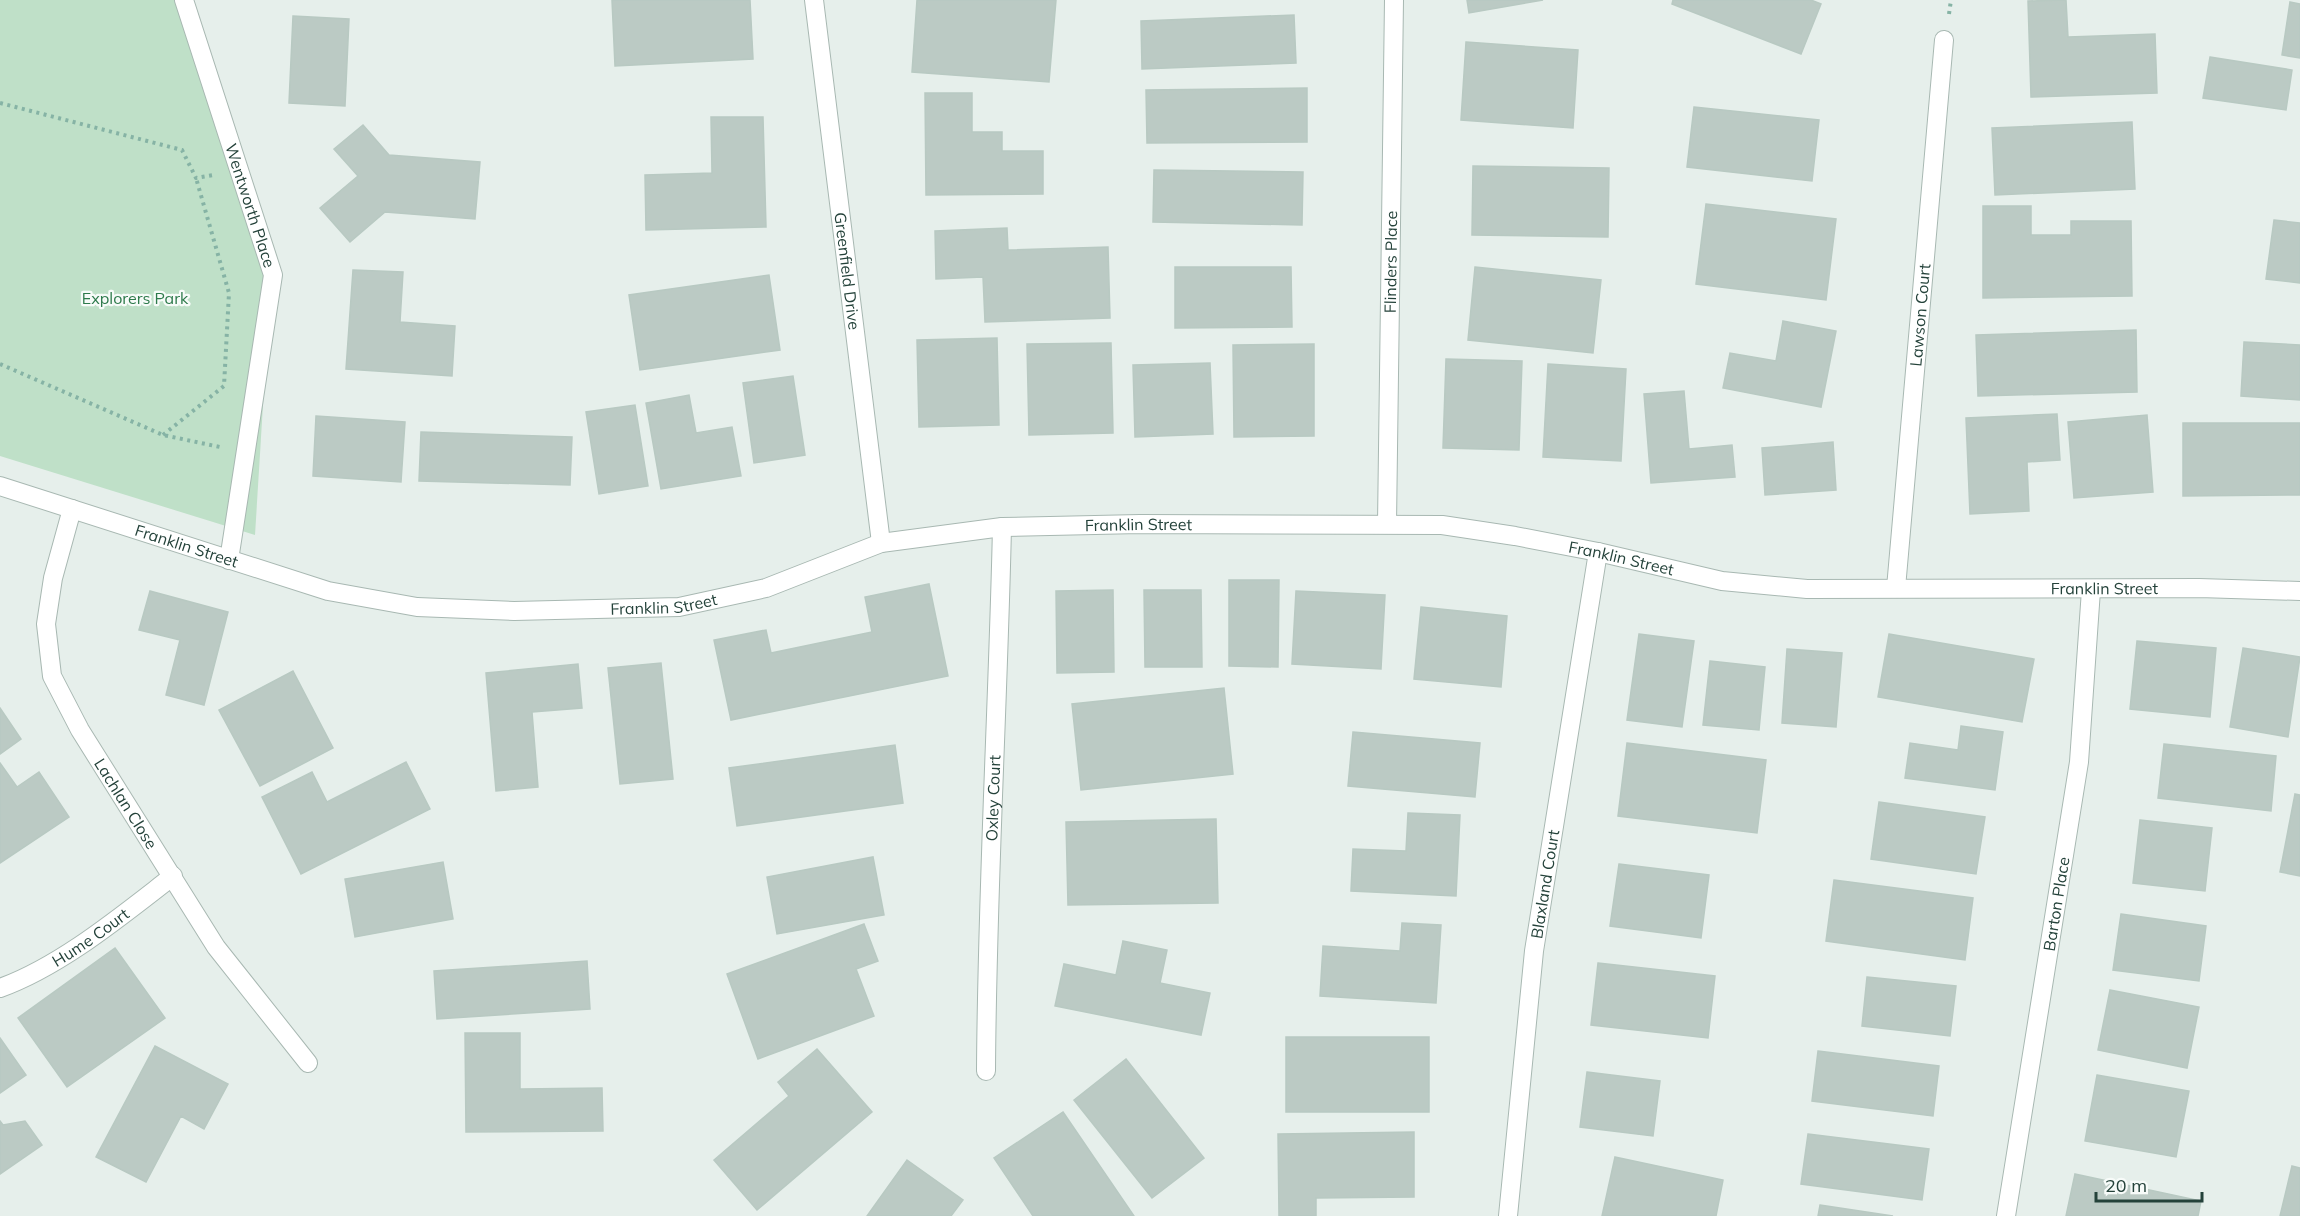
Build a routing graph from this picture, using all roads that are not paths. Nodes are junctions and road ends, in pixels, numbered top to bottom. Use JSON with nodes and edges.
{"nodes":[{"id":1,"x":184,"y":0,"type":"edge"},
{"id":2,"x":814,"y":0,"type":"edge"},
{"id":3,"x":1394,"y":0,"type":"edge"},
{"id":4,"x":1944,"y":40,"type":"dead end"},
{"id":5,"x":0,"y":486,"type":"edge"},
{"id":6,"x":72,"y":509,"type":"junction"},
{"id":7,"x":1387,"y":524,"type":"junction"},
{"id":8,"x":1002,"y":526,"type":"junction"},
{"id":9,"x":880,"y":543,"type":"junction"},
{"id":10,"x":1598,"y":552,"type":"junction"},
{"id":11,"x":229,"y":560,"type":"junction"},
{"id":12,"x":1896,"y":588,"type":"junction"},
{"id":13,"x":2091,"y":590,"type":"junction"},
{"id":14,"x":2300,"y":591,"type":"edge"},
{"id":15,"x":172,"y":876,"type":"junction"},
{"id":16,"x":0,"y":988,"type":"edge"},
{"id":17,"x":308,"y":1063,"type":"dead end"},
{"id":18,"x":986,"y":1071,"type":"dead end"},
{"id":19,"x":1508,"y":1216,"type":"edge"},
{"id":20,"x":2006,"y":1216,"type":"edge"}],
"edges":[{"from":1,"to":11,"type":"street","name":"Wentworth Place"},
{"from":2,"to":9,"type":"street","name":"Greenfield Drive"},
{"from":3,"to":7,"type":"street","name":"Flinders Place"},
{"from":4,"to":12,"type":"street","name":"Lawson Court"},
{"from":5,"to":6,"type":"street","name":"Franklin Street"},
{"from":6,"to":11,"type":"street","name":"Franklin Street"},
{"from":6,"to":15,"type":"street","name":"Lachlan Close"},
{"from":7,"to":8,"type":"street","name":"Franklin Street"},
{"from":7,"to":10,"type":"street","name":"Franklin Street"},
{"from":8,"to":9,"type":"street","name":"Franklin Street"},
{"from":8,"to":18,"type":"street","name":"Oxley Court"},
{"from":9,"to":11,"type":"street","name":"Franklin Street"},
{"from":10,"to":12,"type":"street","name":"Franklin Street"},
{"from":10,"to":19,"type":"street","name":"Blaxland Court"},
{"from":12,"to":13,"type":"street","name":"Franklin Street"},
{"from":13,"to":14,"type":"street","name":"Franklin Street"},
{"from":13,"to":20,"type":"street","name":"Barton Place"},
{"from":15,"to":16,"type":"street","name":"Hume Court"},
{"from":15,"to":17,"type":"street","name":"Lachlan Close"}]}
